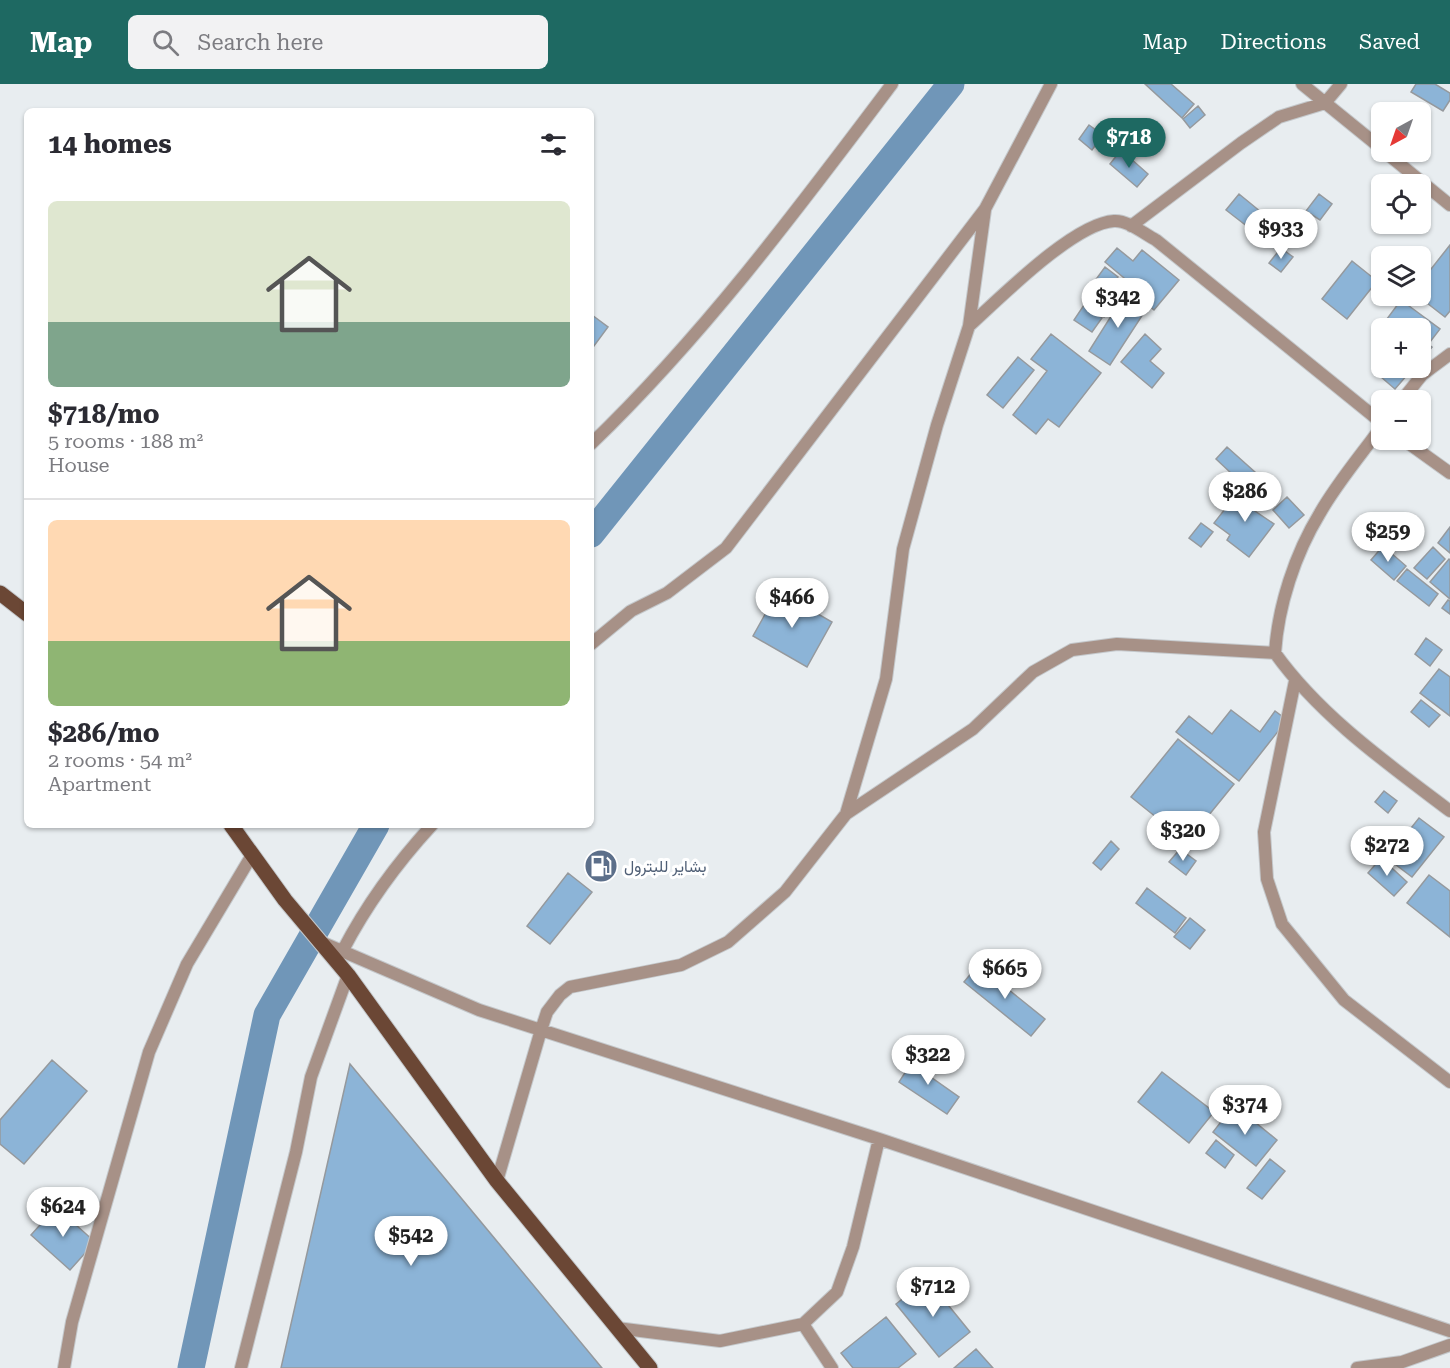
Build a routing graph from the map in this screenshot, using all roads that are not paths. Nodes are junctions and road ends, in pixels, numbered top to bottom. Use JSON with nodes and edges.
{"nodes":[{"id":1,"x":892,"y":84,"type":"edge"},
{"id":2,"x":1051,"y":84,"type":"edge"},
{"id":3,"x":1302,"y":84,"type":"edge"},
{"id":4,"x":1341,"y":84,"type":"edge"},
{"id":5,"x":1325,"y":103,"type":"junction"},
{"id":6,"x":1371,"y":140,"type":"edge"},
{"id":7,"x":1398,"y":162,"type":"edge"},
{"id":8,"x":1450,"y":205,"type":"edge"},
{"id":9,"x":985,"y":209,"type":"junction"},
{"id":10,"x":1131,"y":226,"type":"junction"},
{"id":11,"x":969,"y":326,"type":"junction"},
{"id":12,"x":1450,"y":354,"type":"edge"},
{"id":13,"x":1410,"y":390,"type":"edge"},
{"id":14,"x":1371,"y":415,"type":"edge"},
{"id":15,"x":1371,"y":440,"type":"edge"},
{"id":16,"x":594,"y":441,"type":"edge"},
{"id":17,"x":1418,"y":450,"type":"edge"},
{"id":18,"x":1450,"y":473,"type":"edge"},
{"id":19,"x":0,"y":593,"type":"edge"},
{"id":20,"x":24,"y":612,"type":"edge"},
{"id":21,"x":594,"y":642,"type":"edge"},
{"id":22,"x":1275,"y":653,"type":"junction"},
{"id":23,"x":1295,"y":681,"type":"junction"},
{"id":24,"x":1450,"y":811,"type":"edge"},
{"id":25,"x":846,"y":814,"type":"junction"},
{"id":26,"x":233,"y":828,"type":"edge"},
{"id":27,"x":429,"y":828,"type":"edge"},
{"id":28,"x":252,"y":855,"type":"junction"},
{"id":29,"x":321,"y":942,"type":"junction"},
{"id":30,"x":343,"y":950,"type":"junction"},
{"id":31,"x":348,"y":975,"type":"junction"},
{"id":32,"x":541,"y":1030,"type":"junction"},
{"id":33,"x":1450,"y":1082,"type":"edge"},
{"id":34,"x":879,"y":1139,"type":"junction"},
{"id":35,"x":497,"y":1181,"type":"junction"},
{"id":36,"x":804,"y":1324,"type":"junction"},
{"id":37,"x":617,"y":1328,"type":"junction"},
{"id":38,"x":1450,"y":1331,"type":"edge"},
{"id":39,"x":1450,"y":1345,"type":"edge"},
{"id":40,"x":64,"y":1368,"type":"edge"},
{"id":41,"x":241,"y":1368,"type":"edge"},
{"id":42,"x":650,"y":1368,"type":"edge"},
{"id":43,"x":832,"y":1368,"type":"edge"},
{"id":44,"x":1357,"y":1368,"type":"edge"}],
"edges":[{"from":1,"to":16,"type":"street"},
{"from":2,"to":9,"type":"street"},
{"from":3,"to":5,"type":"street"},
{"from":4,"to":5,"type":"street"},
{"from":5,"to":6,"type":"street"},
{"from":5,"to":10,"type":"street"},
{"from":7,"to":8,"type":"street"},
{"from":9,"to":11,"type":"street"},
{"from":9,"to":21,"type":"street"},
{"from":10,"to":11,"type":"street"},
{"from":10,"to":14,"type":"street"},
{"from":11,"to":25,"type":"street"},
{"from":12,"to":13,"type":"street"},
{"from":15,"to":22,"type":"street"},
{"from":17,"to":18,"type":"street"},
{"from":19,"to":20,"type":"main road"},
{"from":22,"to":23,"type":"street"},
{"from":22,"to":25,"type":"street"},
{"from":23,"to":24,"type":"street"},
{"from":23,"to":33,"type":"street"},
{"from":25,"to":32,"type":"street"},
{"from":26,"to":28,"type":"main road"},
{"from":27,"to":30,"type":"street"},
{"from":28,"to":29,"type":"main road"},
{"from":28,"to":40,"type":"street"},
{"from":29,"to":30,"type":"street"},
{"from":29,"to":31,"type":"main road"},
{"from":30,"to":32,"type":"street"},
{"from":31,"to":35,"type":"main road"},
{"from":31,"to":41,"type":"street"},
{"from":32,"to":34,"type":"street"},
{"from":32,"to":35,"type":"street"},
{"from":34,"to":36,"type":"street"},
{"from":34,"to":38,"type":"street"},
{"from":35,"to":37,"type":"main road"},
{"from":36,"to":37,"type":"street"},
{"from":36,"to":43,"type":"street"},
{"from":37,"to":42,"type":"main road"},
{"from":39,"to":44,"type":"street"}]}
